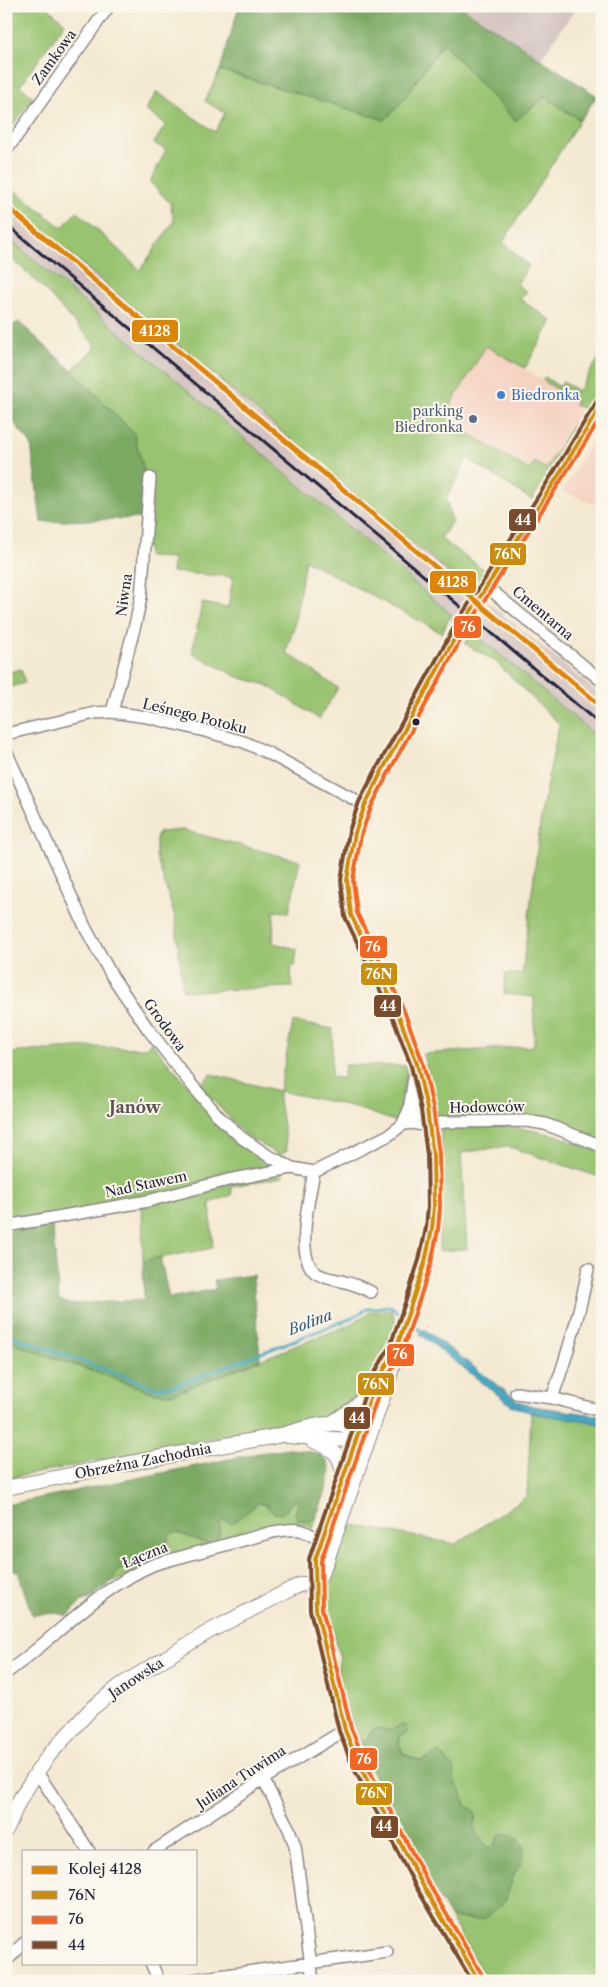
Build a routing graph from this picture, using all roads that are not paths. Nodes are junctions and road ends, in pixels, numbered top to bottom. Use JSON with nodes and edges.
{"nodes":[{"id":1,"x":109,"y":6,"type":"edge"},
{"id":2,"x":6,"y":150,"type":"edge"},
{"id":3,"x":602,"y":404,"type":"edge"},
{"id":4,"x":150,"y":478,"type":"dead end"},
{"id":5,"x":487,"y":587,"type":"junction"},
{"id":6,"x":602,"y":681,"type":"edge"},
{"id":7,"x":112,"y":712,"type":"junction"},
{"id":8,"x":6,"y":734,"type":"edge"},
{"id":9,"x":6,"y":751,"type":"edge"},
{"id":10,"x":365,"y":806,"type":"junction"},
{"id":11,"x":416,"y":1064,"type":"junction"},
{"id":12,"x":427,"y":1109,"type":"junction"},
{"id":13,"x":409,"y":1110,"type":"junction"},
{"id":14,"x":407,"y":1124,"type":"junction"},
{"id":15,"x":429,"y":1126,"type":"junction"},
{"id":16,"x":602,"y":1146,"type":"edge"},
{"id":17,"x":292,"y":1168,"type":"junction"},
{"id":18,"x":314,"y":1172,"type":"junction"},
{"id":19,"x":6,"y":1226,"type":"edge"},
{"id":20,"x":588,"y":1269,"type":"dead end"},
{"id":21,"x":371,"y":1292,"type":"dead end"},
{"id":22,"x":396,"y":1349,"type":"junction"},
{"id":23,"x":374,"y":1387,"type":"junction"},
{"id":24,"x":516,"y":1393,"type":"dead end"},
{"id":25,"x":552,"y":1398,"type":"junction"},
{"id":26,"x":602,"y":1411,"type":"edge"},
{"id":27,"x":329,"y":1424,"type":"junction"},
{"id":28,"x":373,"y":1426,"type":"junction"},
{"id":29,"x":280,"y":1436,"type":"junction"},
{"id":30,"x":310,"y":1438,"type":"junction"},
{"id":31,"x":357,"y":1438,"type":"junction"},
{"id":32,"x":360,"y":1462,"type":"junction"},
{"id":33,"x":343,"y":1478,"type":"junction"},
{"id":34,"x":6,"y":1488,"type":"edge"},
{"id":35,"x":321,"y":1541,"type":"junction"},
{"id":36,"x":316,"y":1586,"type":"junction"},
{"id":37,"x":6,"y":1673,"type":"edge"},
{"id":38,"x":345,"y":1730,"type":"junction"},
{"id":39,"x":37,"y":1772,"type":"junction"},
{"id":40,"x":263,"y":1779,"type":"junction"},
{"id":41,"x":6,"y":1830,"type":"edge"},
{"id":42,"x":88,"y":1850,"type":"edge"},
{"id":43,"x":156,"y":1850,"type":"edge"},
{"id":44,"x":22,"y":1945,"type":"edge"},
{"id":45,"x":388,"y":1952,"type":"dead end"},
{"id":46,"x":6,"y":1961,"type":"edge"},
{"id":47,"x":310,"y":1961,"type":"junction"},
{"id":48,"x":151,"y":1964,"type":"edge"},
{"id":49,"x":159,"y":1981,"type":"edge"},
{"id":50,"x":184,"y":1981,"type":"edge"},
{"id":51,"x":313,"y":1981,"type":"edge"},
{"id":52,"x":479,"y":1981,"type":"edge"}],
"edges":[{"from":1,"to":2,"type":"street","name":"Zamkowa"},
{"from":3,"to":5,"type":"street"},
{"from":4,"to":7,"type":"street","name":"Niwna"},
{"from":5,"to":6,"type":"street","name":"Cmentarna"},
{"from":5,"to":10,"type":"street"},
{"from":7,"to":8,"type":"street","name":"Leśnego Potoku"},
{"from":7,"to":10,"type":"street","name":"Leśnego Potoku"},
{"from":9,"to":17,"type":"street","name":"Grodowa"},
{"from":10,"to":11,"type":"street"},
{"from":11,"to":12,"type":"street"},
{"from":11,"to":13,"type":"street"},
{"from":12,"to":13,"type":"street"},
{"from":12,"to":14,"type":"street"},
{"from":12,"to":15,"type":"street"},
{"from":13,"to":14,"type":"street"},
{"from":14,"to":15,"type":"street"},
{"from":14,"to":18,"type":"street"},
{"from":15,"to":16,"type":"street","name":"Hodowców"},
{"from":15,"to":22,"type":"street"},
{"from":17,"to":18,"type":"street","name":"Grodowa"},
{"from":17,"to":19,"type":"street","name":"Nad Stawem"},
{"from":18,"to":21,"type":"street"},
{"from":20,"to":25,"type":"street"},
{"from":22,"to":23,"type":"street"},
{"from":22,"to":28,"type":"street"},
{"from":23,"to":27,"type":"street"},
{"from":23,"to":31,"type":"street"},
{"from":24,"to":25,"type":"street"},
{"from":25,"to":26,"type":"street"},
{"from":27,"to":29,"type":"street","name":"Obrzeżna Zachodnia"},
{"from":27,"to":31,"type":"street"},
{"from":28,"to":31,"type":"street"},
{"from":28,"to":32,"type":"street"},
{"from":29,"to":30,"type":"street","name":"Obrzeżna Zachodnia"},
{"from":29,"to":34,"type":"street","name":"Obrzeżna Zachodnia"},
{"from":30,"to":31,"type":"street","name":"Obrzeżna Zachodnia"},
{"from":30,"to":33,"type":"street","name":"Obrzeżna Zachodnia"},
{"from":31,"to":32,"type":"street"},
{"from":31,"to":33,"type":"street"},
{"from":32,"to":36,"type":"street"},
{"from":33,"to":35,"type":"street"},
{"from":35,"to":36,"type":"street"},
{"from":35,"to":37,"type":"street","name":"Łączna"},
{"from":36,"to":38,"type":"street"},
{"from":36,"to":39,"type":"street","name":"Janowska"},
{"from":38,"to":40,"type":"street","name":"Juliana Tuwima"},
{"from":38,"to":52,"type":"street"},
{"from":39,"to":41,"type":"street","name":"Janowska"},
{"from":39,"to":42,"type":"street"},
{"from":40,"to":43,"type":"street","name":"Juliana Tuwima"},
{"from":40,"to":47,"type":"street"},
{"from":44,"to":46,"type":"street"},
{"from":45,"to":47,"type":"street"},
{"from":47,"to":50,"type":"street"},
{"from":47,"to":51,"type":"street"},
{"from":48,"to":49,"type":"street"}]}
